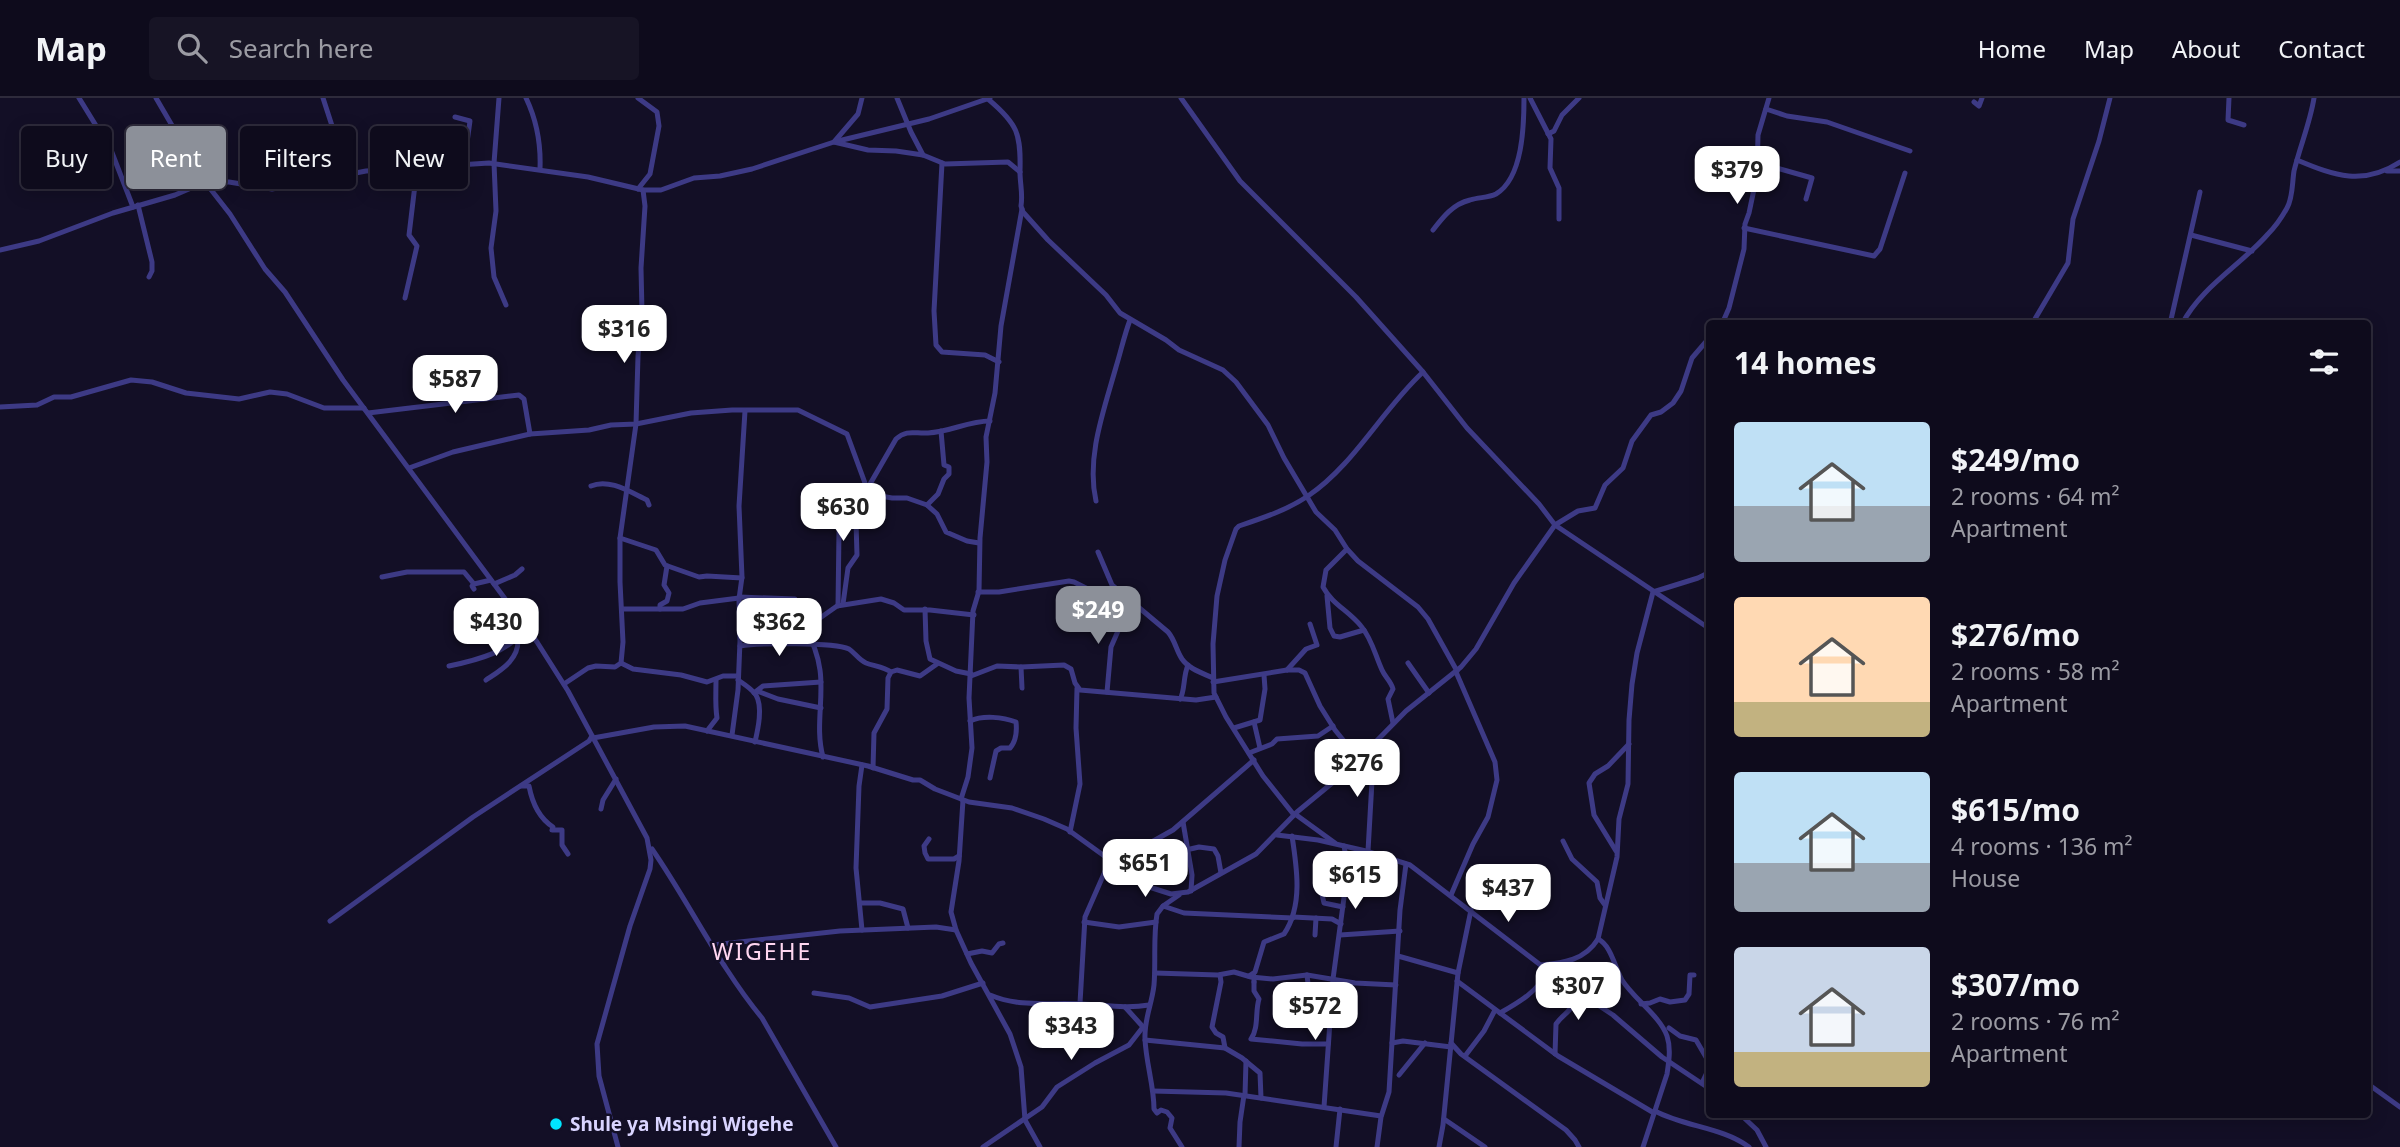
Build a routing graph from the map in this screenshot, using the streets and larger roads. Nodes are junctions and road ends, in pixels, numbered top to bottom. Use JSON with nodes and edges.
{"nodes":[{"id":1,"x":79,"y":98,"type":"edge"},
{"id":2,"x":156,"y":98,"type":"edge"},
{"id":3,"x":323,"y":98,"type":"edge"},
{"id":4,"x":499,"y":98,"type":"edge"},
{"id":5,"x":526,"y":98,"type":"edge"},
{"id":6,"x":638,"y":98,"type":"edge"},
{"id":7,"x":862,"y":98,"type":"edge"},
{"id":8,"x":897,"y":98,"type":"edge"},
{"id":9,"x":989,"y":98,"type":"edge"},
{"id":10,"x":1181,"y":98,"type":"edge"},
{"id":11,"x":1527,"y":98,"type":"edge"},
{"id":12,"x":1579,"y":98,"type":"edge"},
{"id":13,"x":1769,"y":98,"type":"edge"},
{"id":14,"x":1982,"y":98,"type":"edge"},
{"id":15,"x":2110,"y":98,"type":"edge"},
{"id":16,"x":2229,"y":98,"type":"edge"},
{"id":17,"x":2314,"y":98,"type":"edge"},
{"id":18,"x":1974,"y":102,"type":"dead end"},
{"id":19,"x":1766,"y":109,"type":"junction"},
{"id":20,"x":455,"y":117,"type":"dead end"},
{"id":21,"x":908,"y":124,"type":"junction"},
{"id":22,"x":2244,"y":125,"type":"dead end"},
{"id":23,"x":172,"y":126,"type":"edge"},
{"id":24,"x":332,"y":126,"type":"edge"},
{"id":25,"x":1548,"y":134,"type":"junction"},
{"id":26,"x":468,"y":135,"type":"edge"},
{"id":27,"x":834,"y":142,"type":"junction"},
{"id":28,"x":1910,"y":151,"type":"dead end"},
{"id":29,"x":923,"y":155,"type":"junction"},
{"id":30,"x":2297,"y":160,"type":"junction"},
{"id":31,"x":2400,"y":162,"type":"edge"},
{"id":32,"x":495,"y":163,"type":"junction"},
{"id":33,"x":942,"y":163,"type":"junction"},
{"id":34,"x":468,"y":164,"type":"edge"},
{"id":35,"x":1757,"y":168,"type":"junction"},
{"id":36,"x":540,"y":169,"type":"junction"},
{"id":37,"x":2387,"y":171,"type":"junction"},
{"id":38,"x":1020,"y":172,"type":"junction"},
{"id":39,"x":2400,"y":172,"type":"edge"},
{"id":40,"x":1905,"y":173,"type":"dead end"},
{"id":41,"x":189,"y":189,"type":"edge"},
{"id":42,"x":210,"y":189,"type":"edge"},
{"id":43,"x":415,"y":189,"type":"edge"},
{"id":44,"x":641,"y":190,"type":"junction"},
{"id":45,"x":2200,"y":192,"type":"dead end"},
{"id":46,"x":1806,"y":199,"type":"dead end"},
{"id":47,"x":135,"y":206,"type":"junction"},
{"id":48,"x":1021,"y":209,"type":"junction"},
{"id":49,"x":1559,"y":219,"type":"dead end"},
{"id":50,"x":1744,"y":228,"type":"junction"},
{"id":51,"x":1433,"y":230,"type":"dead end"},
{"id":52,"x":2190,"y":235,"type":"junction"},
{"id":53,"x":0,"y":250,"type":"edge"},
{"id":54,"x":2252,"y":251,"type":"junction"},
{"id":55,"x":149,"y":277,"type":"dead end"},
{"id":56,"x":405,"y":298,"type":"dead end"},
{"id":57,"x":506,"y":305,"type":"dead end"},
{"id":58,"x":1130,"y":320,"type":"junction"},
{"id":59,"x":1724,"y":320,"type":"edge"},
{"id":60,"x":2034,"y":320,"type":"edge"},
{"id":61,"x":2171,"y":320,"type":"edge"},
{"id":62,"x":2185,"y":320,"type":"edge"},
{"id":63,"x":1706,"y":342,"type":"edge"},
{"id":64,"x":999,"y":362,"type":"junction"},
{"id":65,"x":1423,"y":372,"type":"junction"},
{"id":66,"x":0,"y":407,"type":"edge"},
{"id":67,"x":366,"y":411,"type":"junction"},
{"id":68,"x":745,"y":411,"type":"junction"},
{"id":69,"x":990,"y":421,"type":"junction"},
{"id":70,"x":636,"y":424,"type":"junction"},
{"id":71,"x":941,"y":431,"type":"junction"},
{"id":72,"x":530,"y":434,"type":"junction"},
{"id":73,"x":409,"y":468,"type":"junction"},
{"id":74,"x":591,"y":486,"type":"dead end"},
{"id":75,"x":628,"y":492,"type":"junction"},
{"id":76,"x":867,"y":492,"type":"junction"},
{"id":77,"x":1307,"y":497,"type":"junction"},
{"id":78,"x":1096,"y":501,"type":"dead end"},
{"id":79,"x":649,"y":505,"type":"dead end"},
{"id":80,"x":927,"y":505,"type":"junction"},
{"id":81,"x":1555,"y":525,"type":"junction"},
{"id":82,"x":839,"y":531,"type":"dead end"},
{"id":83,"x":620,"y":538,"type":"junction"},
{"id":84,"x":979,"y":543,"type":"junction"},
{"id":85,"x":1347,"y":549,"type":"junction"},
{"id":86,"x":1098,"y":552,"type":"dead end"},
{"id":87,"x":667,"y":566,"type":"junction"},
{"id":88,"x":522,"y":569,"type":"dead end"},
{"id":89,"x":1706,"y":574,"type":"edge"},
{"id":90,"x":382,"y":577,"type":"dead end"},
{"id":91,"x":742,"y":578,"type":"junction"},
{"id":92,"x":492,"y":582,"type":"junction"},
{"id":93,"x":978,"y":592,"type":"junction"},
{"id":94,"x":1653,"y":592,"type":"junction"},
{"id":95,"x":1327,"y":595,"type":"junction"},
{"id":96,"x":739,"y":597,"type":"junction"},
{"id":97,"x":1118,"y":599,"type":"junction"},
{"id":98,"x":1129,"y":601,"type":"junction"},
{"id":99,"x":841,"y":605,"type":"junction"},
{"id":100,"x":622,"y":609,"type":"junction"},
{"id":101,"x":660,"y":610,"type":"junction"},
{"id":102,"x":925,"y":610,"type":"junction"},
{"id":103,"x":974,"y":615,"type":"junction"},
{"id":104,"x":804,"y":624,"type":"junction"},
{"id":105,"x":1310,"y":624,"type":"dead end"},
{"id":106,"x":1706,"y":625,"type":"edge"},
{"id":107,"x":526,"y":627,"type":"junction"},
{"id":108,"x":1364,"y":630,"type":"junction"},
{"id":109,"x":518,"y":639,"type":"junction"},
{"id":110,"x":813,"y":644,"type":"junction"},
{"id":111,"x":740,"y":646,"type":"junction"},
{"id":112,"x":621,"y":663,"type":"junction"},
{"id":113,"x":1408,"y":663,"type":"dead end"},
{"id":114,"x":937,"y":664,"type":"junction"},
{"id":115,"x":1188,"y":665,"type":"junction"},
{"id":116,"x":449,"y":666,"type":"dead end"},
{"id":117,"x":1021,"y":667,"type":"junction"},
{"id":118,"x":1287,"y":670,"type":"junction"},
{"id":119,"x":1456,"y":671,"type":"junction"},
{"id":120,"x":891,"y":672,"type":"junction"},
{"id":121,"x":971,"y":675,"type":"junction"},
{"id":122,"x":1264,"y":675,"type":"junction"},
{"id":123,"x":738,"y":678,"type":"junction"},
{"id":124,"x":486,"y":680,"type":"dead end"},
{"id":125,"x":716,"y":680,"type":"junction"},
{"id":126,"x":1213,"y":680,"type":"junction"},
{"id":127,"x":821,"y":682,"type":"junction"},
{"id":128,"x":564,"y":684,"type":"junction"},
{"id":129,"x":1022,"y":688,"type":"dead end"},
{"id":130,"x":1077,"y":688,"type":"junction"},
{"id":131,"x":755,"y":692,"type":"junction"},
{"id":132,"x":1107,"y":692,"type":"junction"},
{"id":133,"x":1429,"y":693,"type":"junction"},
{"id":134,"x":1216,"y":697,"type":"junction"},
{"id":135,"x":1180,"y":699,"type":"junction"},
{"id":136,"x":821,"y":708,"type":"junction"},
{"id":137,"x":970,"y":720,"type":"junction"},
{"id":138,"x":1254,"y":722,"type":"junction"},
{"id":139,"x":1393,"y":723,"type":"junction"},
{"id":140,"x":1333,"y":726,"type":"junction"},
{"id":141,"x":1234,"y":727,"type":"junction"},
{"id":142,"x":707,"y":731,"type":"junction"},
{"id":143,"x":732,"y":735,"type":"junction"},
{"id":144,"x":593,"y":737,"type":"junction"},
{"id":145,"x":755,"y":741,"type":"junction"},
{"id":146,"x":1629,"y":744,"type":"junction"},
{"id":147,"x":1369,"y":747,"type":"junction"},
{"id":148,"x":1260,"y":748,"type":"junction"},
{"id":149,"x":1250,"y":753,"type":"junction"},
{"id":150,"x":1361,"y":756,"type":"junction"},
{"id":151,"x":823,"y":757,"type":"junction"},
{"id":152,"x":1254,"y":760,"type":"junction"},
{"id":153,"x":862,"y":765,"type":"junction"},
{"id":154,"x":873,"y":768,"type":"junction"},
{"id":155,"x":990,"y":778,"type":"dead end"},
{"id":156,"x":616,"y":779,"type":"junction"},
{"id":157,"x":521,"y":786,"type":"junction"},
{"id":158,"x":962,"y":800,"type":"junction"},
{"id":159,"x":601,"y":809,"type":"dead end"},
{"id":160,"x":1294,"y":815,"type":"junction"},
{"id":161,"x":1183,"y":822,"type":"junction"},
{"id":162,"x":1070,"y":832,"type":"junction"},
{"id":163,"x":1276,"y":835,"type":"junction"},
{"id":164,"x":1292,"y":836,"type":"junction"},
{"id":165,"x":929,"y":839,"type":"dead end"},
{"id":166,"x":1563,"y":841,"type":"dead end"},
{"id":167,"x":650,"y":846,"type":"junction"},
{"id":168,"x":1340,"y":846,"type":"junction"},
{"id":169,"x":1186,"y":850,"type":"junction"},
{"id":170,"x":1357,"y":850,"type":"junction"},
{"id":171,"x":1368,"y":852,"type":"junction"},
{"id":172,"x":1617,"y":854,"type":"junction"},
{"id":173,"x":568,"y":855,"type":"dead end"},
{"id":174,"x":960,"y":856,"type":"junction"},
{"id":175,"x":1348,"y":861,"type":"junction"},
{"id":176,"x":1112,"y":862,"type":"junction"},
{"id":177,"x":1406,"y":864,"type":"junction"},
{"id":178,"x":1221,"y":873,"type":"junction"},
{"id":179,"x":1320,"y":886,"type":"dead end"},
{"id":180,"x":1191,"y":891,"type":"junction"},
{"id":181,"x":1180,"y":894,"type":"junction"},
{"id":182,"x":1451,"y":895,"type":"junction"},
{"id":183,"x":860,"y":903,"type":"junction"},
{"id":184,"x":1605,"y":905,"type":"junction"},
{"id":185,"x":1163,"y":906,"type":"junction"},
{"id":186,"x":1343,"y":906,"type":"junction"},
{"id":187,"x":1471,"y":910,"type":"junction"},
{"id":188,"x":1293,"y":918,"type":"junction"},
{"id":189,"x":1316,"y":918,"type":"junction"},
{"id":190,"x":330,"y":921,"type":"dead end"},
{"id":191,"x":1084,"y":922,"type":"junction"},
{"id":192,"x":1156,"y":922,"type":"junction"},
{"id":193,"x":1341,"y":925,"type":"junction"},
{"id":194,"x":908,"y":928,"type":"junction"},
{"id":195,"x":862,"y":930,"type":"junction"},
{"id":196,"x":956,"y":930,"type":"junction"},
{"id":197,"x":1399,"y":931,"type":"junction"},
{"id":198,"x":1315,"y":934,"type":"dead end"},
{"id":199,"x":1340,"y":934,"type":"junction"},
{"id":200,"x":1598,"y":939,"type":"junction"},
{"id":201,"x":1003,"y":943,"type":"dead end"},
{"id":202,"x":713,"y":945,"type":"junction"},
{"id":203,"x":967,"y":954,"type":"junction"},
{"id":204,"x":1398,"y":956,"type":"junction"},
{"id":205,"x":1541,"y":965,"type":"junction"},
{"id":206,"x":1548,"y":971,"type":"junction"},
{"id":207,"x":1155,"y":973,"type":"junction"},
{"id":208,"x":1458,"y":973,"type":"junction"},
{"id":209,"x":1307,"y":975,"type":"junction"},
{"id":210,"x":1694,"y":975,"type":"dead end"},
{"id":211,"x":1222,"y":976,"type":"junction"},
{"id":212,"x":1252,"y":978,"type":"junction"},
{"id":213,"x":1333,"y":979,"type":"junction"},
{"id":214,"x":1457,"y":981,"type":"junction"},
{"id":215,"x":983,"y":984,"type":"junction"},
{"id":216,"x":1396,"y":985,"type":"junction"},
{"id":217,"x":1574,"y":989,"type":"junction"},
{"id":218,"x":1309,"y":992,"type":"dead end"},
{"id":219,"x":814,"y":993,"type":"dead end"},
{"id":220,"x":990,"y":995,"type":"junction"},
{"id":221,"x":1080,"y":1003,"type":"junction"},
{"id":222,"x":1641,"y":1004,"type":"junction"},
{"id":223,"x":1149,"y":1005,"type":"junction"},
{"id":224,"x":1125,"y":1007,"type":"junction"},
{"id":225,"x":1497,"y":1011,"type":"junction"},
{"id":226,"x":1144,"y":1028,"type":"junction"},
{"id":227,"x":1669,"y":1028,"type":"dead end"},
{"id":228,"x":1145,"y":1040,"type":"junction"},
{"id":229,"x":1392,"y":1043,"type":"junction"},
{"id":230,"x":1425,"y":1043,"type":"junction"},
{"id":231,"x":1328,"y":1044,"type":"junction"},
{"id":232,"x":1451,"y":1045,"type":"junction"},
{"id":233,"x":1225,"y":1048,"type":"junction"},
{"id":234,"x":1555,"y":1054,"type":"junction"},
{"id":235,"x":1465,"y":1056,"type":"junction"},
{"id":236,"x":1706,"y":1058,"type":"edge"},
{"id":237,"x":1246,"y":1060,"type":"junction"},
{"id":238,"x":1669,"y":1062,"type":"junction"},
{"id":239,"x":1399,"y":1074,"type":"dead end"},
{"id":240,"x":1706,"y":1074,"type":"edge"},
{"id":241,"x":1702,"y":1083,"type":"junction"},
{"id":242,"x":1706,"y":1086,"type":"edge"},
{"id":243,"x":2371,"y":1086,"type":"edge"},
{"id":244,"x":1153,"y":1091,"type":"junction"},
{"id":245,"x":1244,"y":1095,"type":"junction"},
{"id":246,"x":1261,"y":1098,"type":"junction"},
{"id":247,"x":1324,"y":1107,"type":"junction"},
{"id":248,"x":2400,"y":1107,"type":"edge"},
{"id":249,"x":1340,"y":1109,"type":"junction"},
{"id":250,"x":1655,"y":1112,"type":"junction"},
{"id":251,"x":1381,"y":1116,"type":"junction"},
{"id":252,"x":1744,"y":1118,"type":"edge"},
{"id":253,"x":1444,"y":1119,"type":"junction"},
{"id":254,"x":1025,"y":1120,"type":"junction"},
{"id":255,"x":618,"y":1147,"type":"edge"},
{"id":256,"x":836,"y":1147,"type":"edge"},
{"id":257,"x":984,"y":1147,"type":"edge"},
{"id":258,"x":1040,"y":1147,"type":"edge"},
{"id":259,"x":1182,"y":1147,"type":"edge"},
{"id":260,"x":1239,"y":1147,"type":"edge"},
{"id":261,"x":1336,"y":1147,"type":"edge"},
{"id":262,"x":1377,"y":1147,"type":"edge"},
{"id":263,"x":1439,"y":1147,"type":"edge"},
{"id":264,"x":1485,"y":1147,"type":"edge"},
{"id":265,"x":1579,"y":1147,"type":"edge"},
{"id":266,"x":1643,"y":1147,"type":"edge"},
{"id":267,"x":1749,"y":1147,"type":"edge"},
{"id":268,"x":1766,"y":1147,"type":"edge"}],
"edges":[{"from":1,"to":47,"type":"street"},
{"from":2,"to":23,"type":"street"},
{"from":3,"to":24,"type":"street"},
{"from":4,"to":32,"type":"street"},
{"from":5,"to":36,"type":"street"},
{"from":6,"to":44,"type":"street"},
{"from":7,"to":27,"type":"street"},
{"from":8,"to":21,"type":"street"},
{"from":9,"to":21,"type":"street"},
{"from":9,"to":38,"type":"street"},
{"from":10,"to":65,"type":"street"},
{"from":11,"to":25,"type":"street"},
{"from":11,"to":51,"type":"street"},
{"from":12,"to":25,"type":"street"},
{"from":13,"to":19,"type":"street"},
{"from":14,"to":18,"type":"street"},
{"from":15,"to":60,"type":"street"},
{"from":16,"to":22,"type":"street"},
{"from":17,"to":30,"type":"street"},
{"from":19,"to":28,"type":"street"},
{"from":19,"to":35,"type":"street"},
{"from":20,"to":26,"type":"street"},
{"from":21,"to":27,"type":"street"},
{"from":21,"to":29,"type":"street"},
{"from":25,"to":49,"type":"street"},
{"from":27,"to":29,"type":"street"},
{"from":27,"to":44,"type":"street"},
{"from":29,"to":33,"type":"street"},
{"from":30,"to":37,"type":"street"},
{"from":30,"to":54,"type":"street"},
{"from":31,"to":37,"type":"street"},
{"from":32,"to":34,"type":"street"},
{"from":32,"to":36,"type":"street"},
{"from":32,"to":57,"type":"street"},
{"from":33,"to":38,"type":"street"},
{"from":33,"to":64,"type":"street"},
{"from":35,"to":46,"type":"street"},
{"from":35,"to":50,"type":"street"},
{"from":36,"to":44,"type":"street"},
{"from":37,"to":39,"type":"street"},
{"from":38,"to":48,"type":"street"},
{"from":40,"to":50,"type":"street"},
{"from":41,"to":47,"type":"street"},
{"from":42,"to":67,"type":"street"},
{"from":43,"to":56,"type":"street"},
{"from":44,"to":70,"type":"street"},
{"from":45,"to":52,"type":"street"},
{"from":47,"to":53,"type":"street"},
{"from":47,"to":55,"type":"street"},
{"from":48,"to":58,"type":"street"},
{"from":48,"to":64,"type":"street"},
{"from":50,"to":59,"type":"street"},
{"from":52,"to":54,"type":"street"},
{"from":52,"to":61,"type":"street"},
{"from":54,"to":62,"type":"street"},
{"from":58,"to":77,"type":"street"},
{"from":58,"to":78,"type":"street"},
{"from":63,"to":81,"type":"street"},
{"from":64,"to":69,"type":"street"},
{"from":65,"to":77,"type":"street"},
{"from":65,"to":81,"type":"street"},
{"from":66,"to":67,"type":"street"},
{"from":67,"to":72,"type":"street"},
{"from":67,"to":73,"type":"street"},
{"from":68,"to":70,"type":"street"},
{"from":68,"to":76,"type":"street"},
{"from":68,"to":91,"type":"street"},
{"from":69,"to":71,"type":"street"},
{"from":69,"to":84,"type":"street"},
{"from":70,"to":72,"type":"street"},
{"from":70,"to":75,"type":"street"},
{"from":71,"to":76,"type":"street"},
{"from":71,"to":80,"type":"street"},
{"from":72,"to":73,"type":"street"},
{"from":73,"to":92,"type":"street"},
{"from":74,"to":75,"type":"street"},
{"from":75,"to":79,"type":"street"},
{"from":75,"to":83,"type":"street"},
{"from":76,"to":80,"type":"street"},
{"from":76,"to":99,"type":"street"},
{"from":77,"to":85,"type":"street"},
{"from":77,"to":126,"type":"street"},
{"from":80,"to":84,"type":"street"},
{"from":81,"to":94,"type":"street"},
{"from":81,"to":119,"type":"street"},
{"from":82,"to":99,"type":"street"},
{"from":83,"to":87,"type":"street"},
{"from":83,"to":100,"type":"street"},
{"from":84,"to":93,"type":"street"},
{"from":85,"to":95,"type":"street"},
{"from":85,"to":119,"type":"street"},
{"from":86,"to":98,"type":"street"},
{"from":87,"to":91,"type":"street"},
{"from":87,"to":101,"type":"street"},
{"from":88,"to":92,"type":"street"},
{"from":89,"to":94,"type":"street"},
{"from":90,"to":92,"type":"street"},
{"from":91,"to":96,"type":"street"},
{"from":92,"to":107,"type":"street"},
{"from":93,"to":97,"type":"street"},
{"from":93,"to":103,"type":"street"},
{"from":94,"to":106,"type":"street"},
{"from":94,"to":146,"type":"street"},
{"from":95,"to":108,"type":"street"},
{"from":95,"to":108,"type":"street"},
{"from":96,"to":101,"type":"street"},
{"from":96,"to":104,"type":"street"},
{"from":96,"to":111,"type":"street"},
{"from":97,"to":98,"type":"street"},
{"from":97,"to":132,"type":"street"},
{"from":98,"to":115,"type":"street"},
{"from":99,"to":102,"type":"street"},
{"from":99,"to":104,"type":"street"},
{"from":100,"to":101,"type":"street"},
{"from":100,"to":112,"type":"street"},
{"from":102,"to":103,"type":"street"},
{"from":102,"to":114,"type":"street"},
{"from":103,"to":121,"type":"street"},
{"from":104,"to":110,"type":"street"},
{"from":105,"to":118,"type":"street"},
{"from":107,"to":109,"type":"street"},
{"from":107,"to":128,"type":"street"},
{"from":108,"to":139,"type":"street"},
{"from":109,"to":116,"type":"street"},
{"from":109,"to":124,"type":"street"},
{"from":110,"to":111,"type":"street"},
{"from":110,"to":120,"type":"street"},
{"from":110,"to":127,"type":"street"},
{"from":111,"to":123,"type":"street"},
{"from":112,"to":125,"type":"street"},
{"from":112,"to":128,"type":"street"},
{"from":113,"to":133,"type":"street"},
{"from":114,"to":120,"type":"street"},
{"from":114,"to":121,"type":"street"},
{"from":115,"to":126,"type":"street"},
{"from":115,"to":135,"type":"street"},
{"from":117,"to":121,"type":"street"},
{"from":117,"to":129,"type":"street"},
{"from":117,"to":130,"type":"street"},
{"from":118,"to":122,"type":"street"},
{"from":118,"to":140,"type":"street"},
{"from":119,"to":133,"type":"street"},
{"from":119,"to":182,"type":"street"},
{"from":120,"to":154,"type":"street"},
{"from":121,"to":137,"type":"street"},
{"from":122,"to":126,"type":"street"},
{"from":122,"to":138,"type":"street"},
{"from":123,"to":125,"type":"street"},
{"from":123,"to":131,"type":"street"},
{"from":123,"to":143,"type":"street"},
{"from":125,"to":142,"type":"street"},
{"from":126,"to":134,"type":"street"},
{"from":127,"to":131,"type":"street"},
{"from":127,"to":136,"type":"street"},
{"from":128,"to":144,"type":"street"},
{"from":130,"to":132,"type":"street"},
{"from":130,"to":162,"type":"street"},
{"from":131,"to":136,"type":"street"},
{"from":131,"to":145,"type":"street"},
{"from":132,"to":135,"type":"street"},
{"from":133,"to":139,"type":"street"},
{"from":134,"to":135,"type":"street"},
{"from":134,"to":141,"type":"street"},
{"from":136,"to":151,"type":"street"},
{"from":137,"to":155,"type":"street"},
{"from":137,"to":158,"type":"street"},
{"from":138,"to":141,"type":"street"},
{"from":138,"to":148,"type":"street"},
{"from":139,"to":147,"type":"street"},
{"from":140,"to":148,"type":"street"},
{"from":140,"to":150,"type":"street"},
{"from":141,"to":149,"type":"street"},
{"from":142,"to":143,"type":"street"},
{"from":142,"to":144,"type":"street"},
{"from":143,"to":145,"type":"street"},
{"from":144,"to":156,"type":"street"},
{"from":144,"to":157,"type":"street"},
{"from":145,"to":151,"type":"street"},
{"from":146,"to":172,"type":"street"},
{"from":146,"to":172,"type":"street"},
{"from":147,"to":150,"type":"street"},
{"from":147,"to":171,"type":"street"},
{"from":148,"to":149,"type":"street"},
{"from":149,"to":152,"type":"street"},
{"from":150,"to":160,"type":"street"},
{"from":151,"to":153,"type":"street"},
{"from":152,"to":160,"type":"street"},
{"from":152,"to":161,"type":"street"},
{"from":153,"to":154,"type":"street"},
{"from":153,"to":183,"type":"street"},
{"from":154,"to":158,"type":"street"},
{"from":156,"to":159,"type":"street"},
{"from":156,"to":167,"type":"street"},
{"from":157,"to":173,"type":"street"},
{"from":157,"to":190,"type":"street"},
{"from":158,"to":162,"type":"street"},
{"from":158,"to":174,"type":"street"},
{"from":160,"to":163,"type":"street"},
{"from":160,"to":168,"type":"street"},
{"from":161,"to":169,"type":"street"},
{"from":161,"to":176,"type":"street"},
{"from":162,"to":176,"type":"street"},
{"from":163,"to":164,"type":"street"},
{"from":163,"to":178,"type":"street"},
{"from":164,"to":168,"type":"street"},
{"from":164,"to":188,"type":"street"},
{"from":165,"to":174,"type":"street"},
{"from":166,"to":184,"type":"street"},
{"from":167,"to":202,"type":"street"},
{"from":167,"to":255,"type":"street"},
{"from":168,"to":170,"type":"street"},
{"from":168,"to":175,"type":"street"},
{"from":169,"to":178,"type":"street"},
{"from":169,"to":180,"type":"street"},
{"from":170,"to":171,"type":"street"},
{"from":170,"to":175,"type":"street"},
{"from":171,"to":177,"type":"street"},
{"from":172,"to":184,"type":"street"},
{"from":174,"to":196,"type":"street"},
{"from":175,"to":186,"type":"street"},
{"from":176,"to":181,"type":"street"},
{"from":176,"to":191,"type":"street"},
{"from":177,"to":182,"type":"street"},
{"from":177,"to":197,"type":"street"},
{"from":178,"to":180,"type":"street"},
{"from":179,"to":186,"type":"street"},
{"from":180,"to":181,"type":"street"},
{"from":181,"to":185,"type":"street"},
{"from":182,"to":187,"type":"street"},
{"from":183,"to":194,"type":"street"},
{"from":183,"to":195,"type":"street"},
{"from":184,"to":200,"type":"street"},
{"from":185,"to":188,"type":"street"},
{"from":185,"to":192,"type":"street"},
{"from":186,"to":193,"type":"street"},
{"from":187,"to":205,"type":"street"},
{"from":187,"to":208,"type":"street"},
{"from":188,"to":189,"type":"street"},
{"from":188,"to":212,"type":"street"},
{"from":189,"to":193,"type":"street"},
{"from":189,"to":198,"type":"street"},
{"from":191,"to":192,"type":"street"},
{"from":191,"to":221,"type":"street"},
{"from":192,"to":207,"type":"street"},
{"from":193,"to":199,"type":"street"},
{"from":194,"to":195,"type":"street"},
{"from":194,"to":196,"type":"street"},
{"from":195,"to":202,"type":"street"},
{"from":196,"to":203,"type":"street"},
{"from":197,"to":199,"type":"street"},
{"from":197,"to":204,"type":"street"},
{"from":199,"to":213,"type":"street"},
{"from":200,"to":205,"type":"street"},
{"from":200,"to":222,"type":"street"},
{"from":201,"to":203,"type":"street"},
{"from":202,"to":256,"type":"street"},
{"from":203,"to":215,"type":"street"},
{"from":204,"to":208,"type":"street"},
{"from":204,"to":216,"type":"street"},
{"from":205,"to":206,"type":"street"},
{"from":206,"to":217,"type":"street"},
{"from":206,"to":225,"type":"street"},
{"from":207,"to":211,"type":"street"},
{"from":207,"to":223,"type":"street"},
{"from":208,"to":214,"type":"street"},
{"from":209,"to":212,"type":"street"},
{"from":209,"to":213,"type":"street"},
{"from":209,"to":218,"type":"street"},
{"from":210,"to":222,"type":"street"},
{"from":211,"to":212,"type":"street"},
{"from":211,"to":233,"type":"street"},
{"from":212,"to":231,"type":"street"},
{"from":213,"to":216,"type":"street"},
{"from":213,"to":231,"type":"street"},
{"from":214,"to":225,"type":"street"},
{"from":214,"to":232,"type":"street"},
{"from":215,"to":219,"type":"street"},
{"from":215,"to":220,"type":"street"},
{"from":216,"to":229,"type":"street"},
{"from":217,"to":234,"type":"street"},
{"from":217,"to":238,"type":"street"},
{"from":220,"to":221,"type":"street"},
{"from":220,"to":254,"type":"street"},
{"from":221,"to":224,"type":"street"},
{"from":222,"to":238,"type":"street"},
{"from":223,"to":224,"type":"street"},
{"from":223,"to":226,"type":"street"},
{"from":224,"to":226,"type":"street"},
{"from":225,"to":234,"type":"street"},
{"from":225,"to":235,"type":"street"},
{"from":226,"to":228,"type":"street"},
{"from":226,"to":254,"type":"street"},
{"from":227,"to":236,"type":"street"},
{"from":228,"to":233,"type":"street"},
{"from":228,"to":244,"type":"street"},
{"from":229,"to":230,"type":"street"},
{"from":229,"to":251,"type":"street"},
{"from":230,"to":232,"type":"street"},
{"from":230,"to":239,"type":"street"},
{"from":231,"to":247,"type":"street"},
{"from":232,"to":235,"type":"street"},
{"from":232,"to":253,"type":"street"},
{"from":233,"to":237,"type":"street"},
{"from":234,"to":250,"type":"street"},
{"from":235,"to":265,"type":"street"},
{"from":237,"to":245,"type":"street"},
{"from":237,"to":246,"type":"street"},
{"from":238,"to":241,"type":"street"},
{"from":238,"to":250,"type":"street"},
{"from":240,"to":241,"type":"street"},
{"from":241,"to":242,"type":"street"},
{"from":243,"to":248,"type":"street"},
{"from":244,"to":245,"type":"street"},
{"from":244,"to":259,"type":"street"},
{"from":245,"to":246,"type":"street"},
{"from":245,"to":260,"type":"street"},
{"from":246,"to":247,"type":"street"},
{"from":247,"to":249,"type":"street"},
{"from":249,"to":251,"type":"street"},
{"from":249,"to":261,"type":"street"},
{"from":250,"to":266,"type":"street"},
{"from":250,"to":267,"type":"street"},
{"from":251,"to":262,"type":"street"},
{"from":252,"to":268,"type":"street"},
{"from":253,"to":263,"type":"street"},
{"from":253,"to":264,"type":"street"},
{"from":254,"to":257,"type":"street"},
{"from":254,"to":258,"type":"street"}]}
